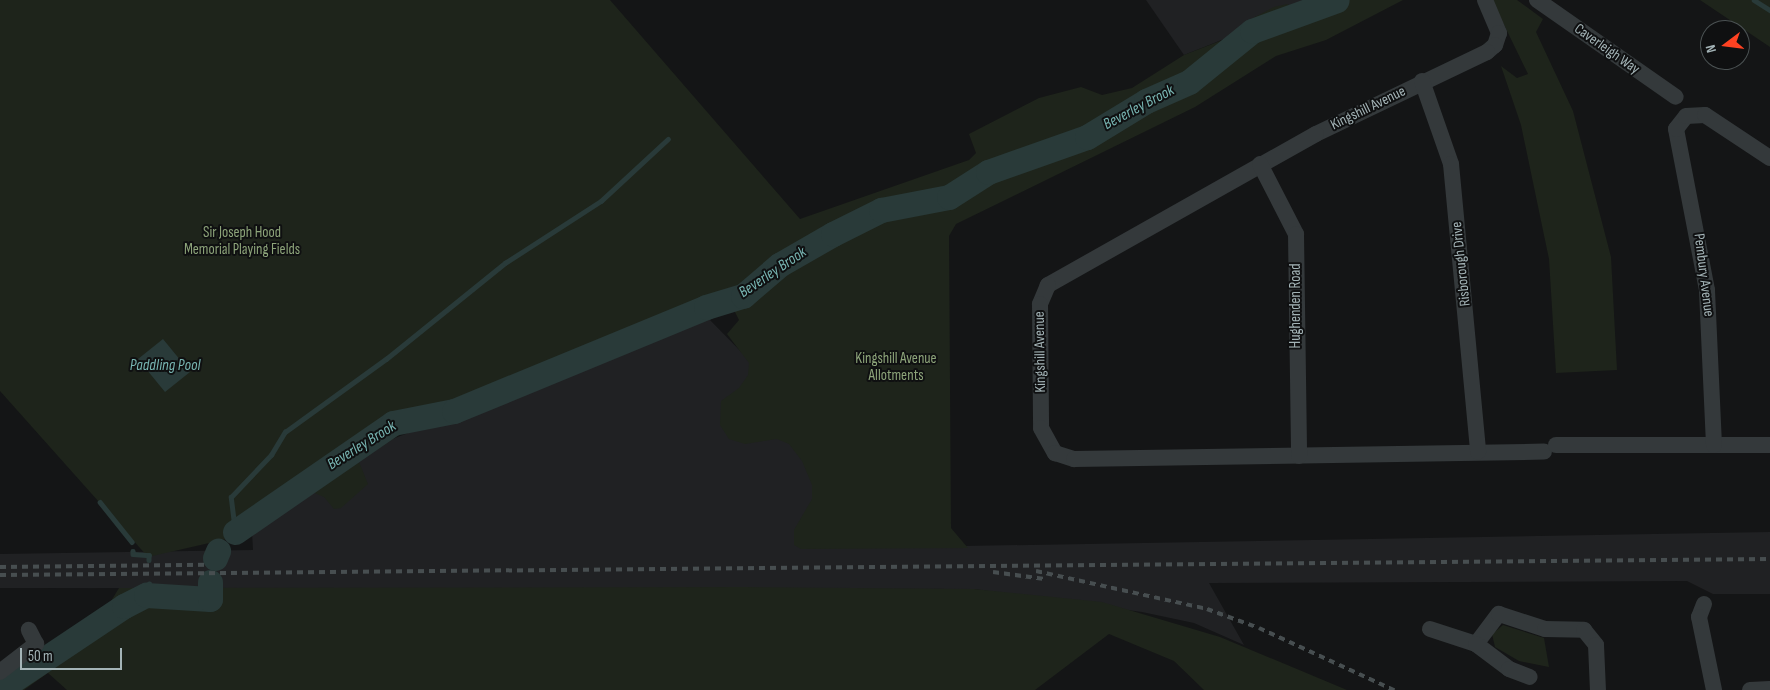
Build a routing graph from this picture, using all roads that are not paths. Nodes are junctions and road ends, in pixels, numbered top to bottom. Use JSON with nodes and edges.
{"nodes":[{"id":1,"x":1485,"y":0,"type":"edge"},
{"id":2,"x":1537,"y":0,"type":"edge"},
{"id":3,"x":1422,"y":81,"type":"junction"},
{"id":4,"x":1676,"y":97,"type":"dead end"},
{"id":5,"x":1770,"y":158,"type":"edge"},
{"id":6,"x":1260,"y":164,"type":"junction"},
{"id":7,"x":1714,"y":445,"type":"junction"},
{"id":8,"x":1770,"y":445,"type":"edge"},
{"id":9,"x":1478,"y":452,"type":"junction"},
{"id":10,"x":1298,"y":456,"type":"junction"},
{"id":11,"x":1704,"y":604,"type":"dead end"},
{"id":12,"x":1430,"y":629,"type":"dead end"},
{"id":13,"x":29,"y":630,"type":"dead end"},
{"id":14,"x":1476,"y":644,"type":"junction"},
{"id":15,"x":0,"y":672,"type":"edge"},
{"id":16,"x":1530,"y":677,"type":"dead end"},
{"id":17,"x":1600,"y":688,"type":"edge"},
{"id":18,"x":1770,"y":689,"type":"edge"},
{"id":19,"x":1714,"y":690,"type":"edge"},
{"id":20,"x":1750,"y":690,"type":"edge"}],
"edges":[{"from":1,"to":3,"type":"street","name":"Kingshill Avenue"},
{"from":2,"to":4,"type":"street","name":"Caverleigh Way"},
{"from":3,"to":6,"type":"street","name":"Kingshill Avenue"},
{"from":3,"to":9,"type":"street","name":"Risborough Drive"},
{"from":5,"to":7,"type":"street","name":"Pembury Avenue"},
{"from":6,"to":10,"type":"street","name":"Hughenden Road"},
{"from":6,"to":10,"type":"street","name":"Kingshill Avenue"},
{"from":7,"to":8,"type":"street"},
{"from":7,"to":9,"type":"street","name":"Kingshill Avenue"},
{"from":9,"to":10,"type":"street","name":"Kingshill Avenue"},
{"from":11,"to":19,"type":"street"},
{"from":12,"to":14,"type":"street"},
{"from":13,"to":15,"type":"street"},
{"from":14,"to":16,"type":"street"},
{"from":14,"to":17,"type":"street"},
{"from":18,"to":20,"type":"street"}]}
